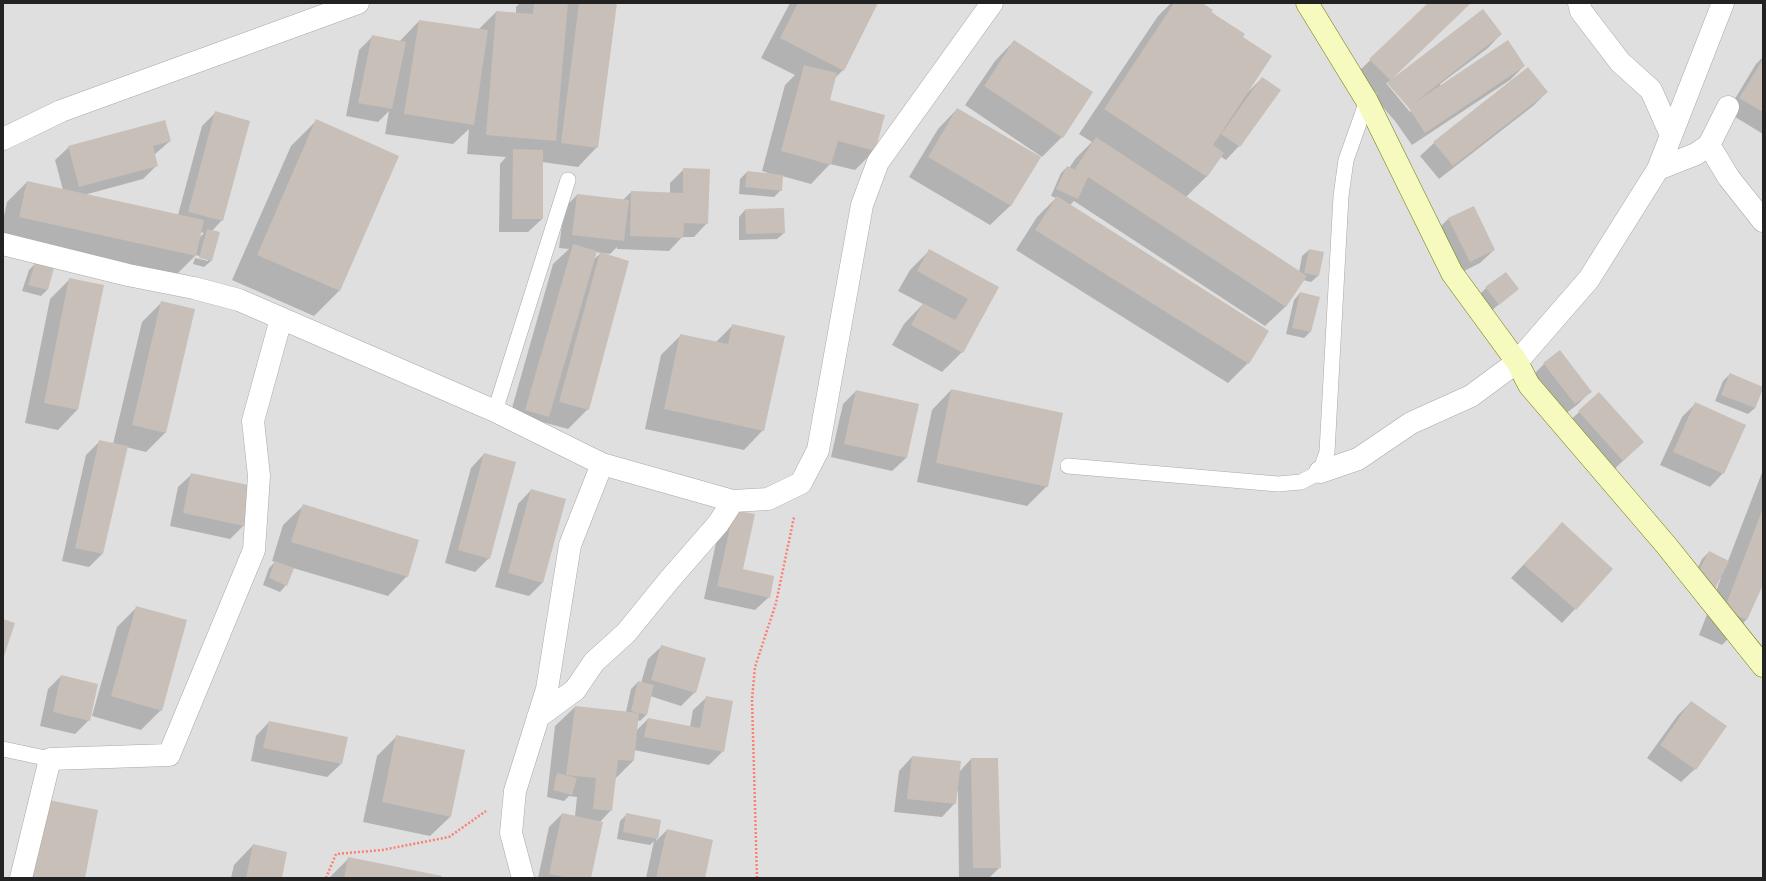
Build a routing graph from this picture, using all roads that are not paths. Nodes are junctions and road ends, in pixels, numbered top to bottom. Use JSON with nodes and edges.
{"nodes":[{"id":1,"x":358,"y":3,"type":"edge"},
{"id":2,"x":992,"y":3,"type":"edge"},
{"id":3,"x":1307,"y":3,"type":"edge"},
{"id":4,"x":1579,"y":3,"type":"edge"},
{"id":5,"x":1723,"y":3,"type":"edge"},
{"id":6,"x":1367,"y":101,"type":"junction"},
{"id":7,"x":1728,"y":107,"type":"dead end"},
{"id":8,"x":1671,"y":135,"type":"junction"},
{"id":9,"x":3,"y":139,"type":"edge"},
{"id":10,"x":1709,"y":145,"type":"junction"},
{"id":11,"x":1658,"y":169,"type":"junction"},
{"id":12,"x":568,"y":180,"type":"dead end"},
{"id":13,"x":1763,"y":221,"type":"edge"},
{"id":14,"x":3,"y":244,"type":"edge"},
{"id":15,"x":281,"y":318,"type":"junction"},
{"id":16,"x":1517,"y":362,"type":"junction"},
{"id":17,"x":495,"y":411,"type":"junction"},
{"id":18,"x":602,"y":464,"type":"junction"},
{"id":19,"x":1068,"y":466,"type":"dead end"},
{"id":20,"x":1320,"y":472,"type":"junction"},
{"id":21,"x":733,"y":501,"type":"junction"},
{"id":22,"x":1763,"y":666,"type":"edge"},
{"id":23,"x":538,"y":717,"type":"junction"},
{"id":24,"x":3,"y":749,"type":"edge"},
{"id":25,"x":50,"y":760,"type":"junction"},
{"id":26,"x":21,"y":878,"type":"edge"},
{"id":27,"x":523,"y":878,"type":"edge"}],
"edges":[{"from":1,"to":9,"type":"street"},
{"from":2,"to":21,"type":"street"},
{"from":3,"to":6,"type":"street"},
{"from":4,"to":8,"type":"street"},
{"from":5,"to":8,"type":"street"},
{"from":6,"to":16,"type":"street"},
{"from":6,"to":20,"type":"lane"},
{"from":7,"to":10,"type":"street"},
{"from":8,"to":11,"type":"street"},
{"from":10,"to":11,"type":"street"},
{"from":10,"to":13,"type":"street"},
{"from":11,"to":16,"type":"street"},
{"from":12,"to":17,"type":"lane"},
{"from":14,"to":15,"type":"street"},
{"from":15,"to":17,"type":"street"},
{"from":15,"to":25,"type":"street"},
{"from":16,"to":20,"type":"street"},
{"from":16,"to":22,"type":"street"},
{"from":17,"to":18,"type":"street"},
{"from":18,"to":21,"type":"street"},
{"from":18,"to":23,"type":"street"},
{"from":19,"to":20,"type":"lane"},
{"from":21,"to":23,"type":"street"},
{"from":23,"to":27,"type":"street"},
{"from":24,"to":25,"type":"lane"},
{"from":25,"to":26,"type":"street"}]}
